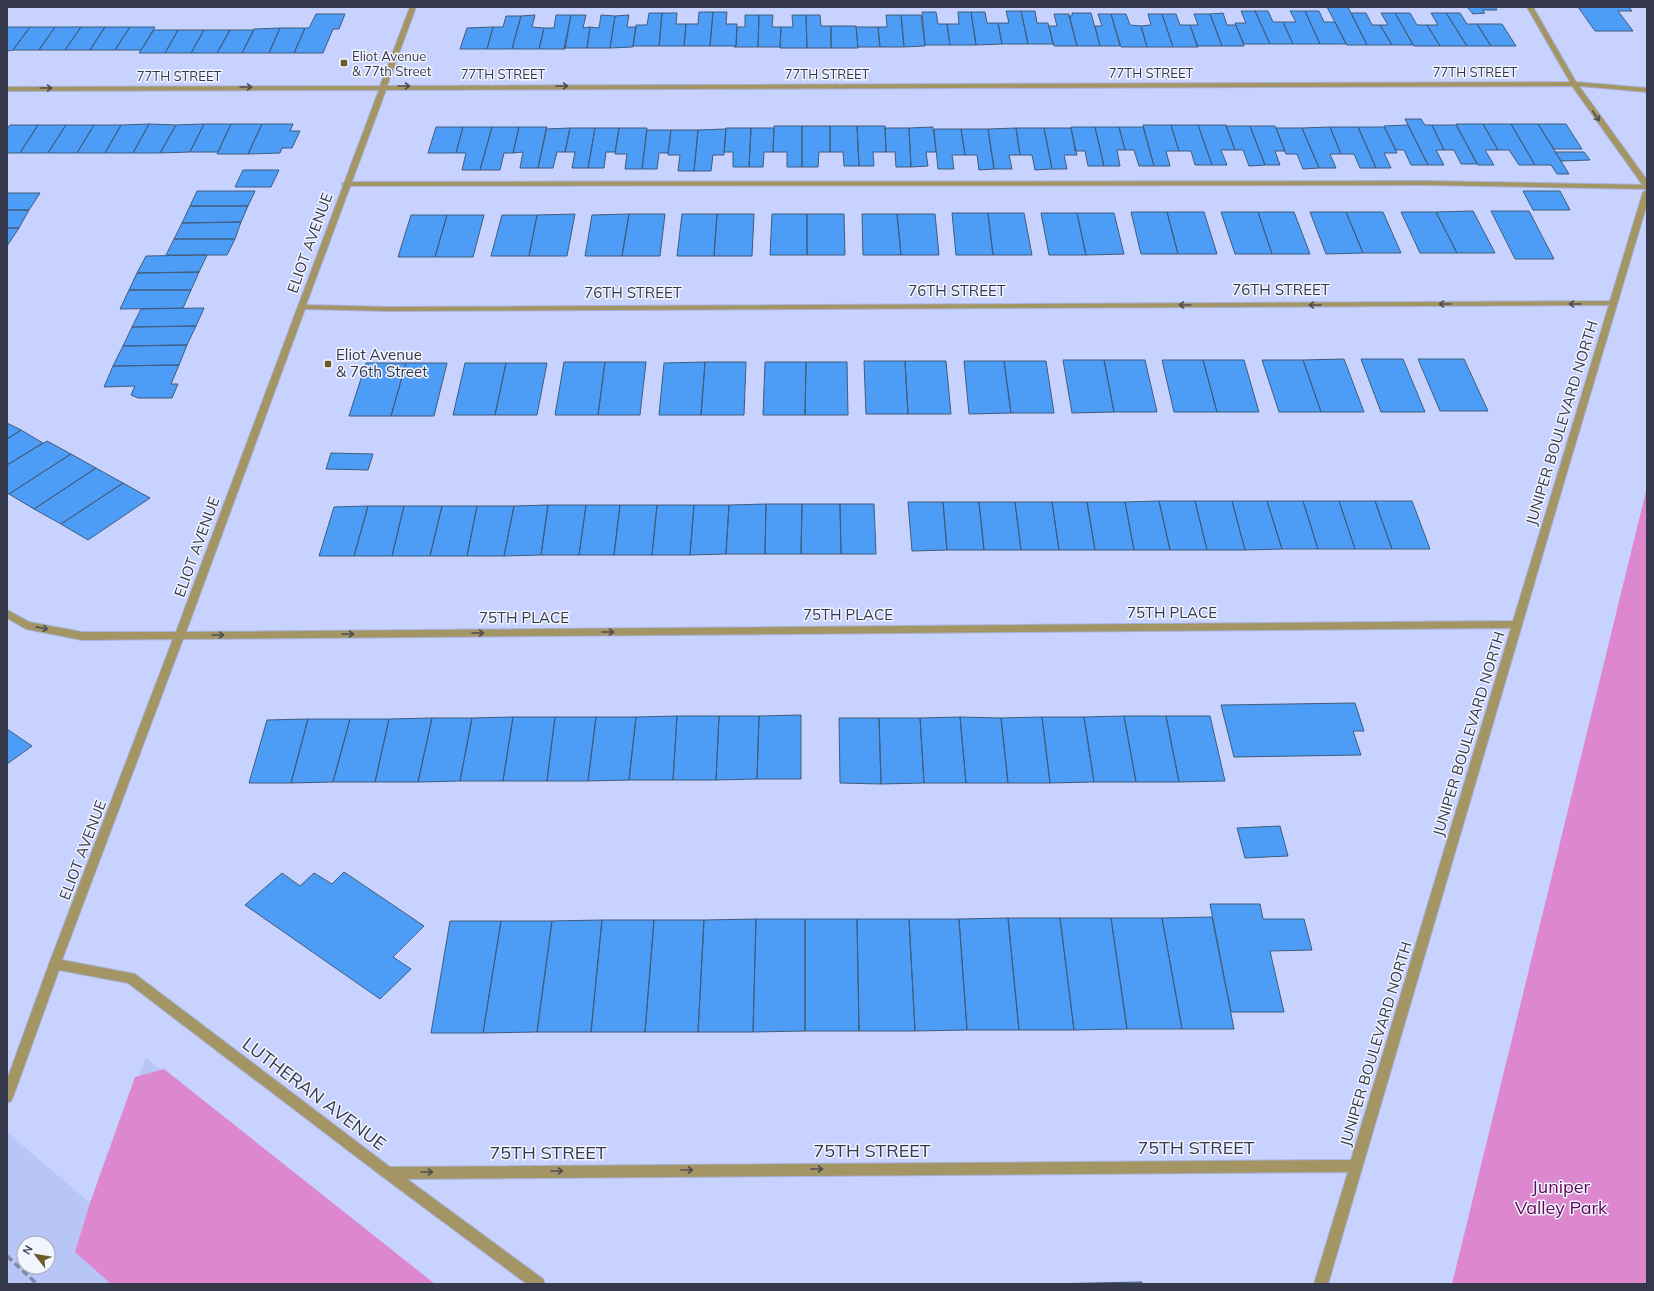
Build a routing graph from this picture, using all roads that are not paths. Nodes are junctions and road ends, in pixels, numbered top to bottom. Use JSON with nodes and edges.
{"nodes":[{"id":1,"x":413,"y":7,"type":"edge"},
{"id":2,"x":1530,"y":7,"type":"edge"},
{"id":3,"x":1574,"y":84,"type":"junction"},
{"id":4,"x":383,"y":86,"type":"junction"},
{"id":5,"x":7,"y":89,"type":"edge"},
{"id":6,"x":1647,"y":90,"type":"edge"},
{"id":7,"x":346,"y":184,"type":"junction"},
{"id":8,"x":1647,"y":186,"type":"edge"},
{"id":9,"x":1647,"y":192,"type":"edge"},
{"id":10,"x":1614,"y":304,"type":"junction"},
{"id":11,"x":301,"y":307,"type":"junction"},
{"id":12,"x":7,"y":613,"type":"edge"},
{"id":13,"x":1517,"y":624,"type":"junction"},
{"id":14,"x":179,"y":635,"type":"junction"},
{"id":15,"x":55,"y":964,"type":"junction"},
{"id":16,"x":7,"y":1097,"type":"edge"},
{"id":17,"x":1356,"y":1166,"type":"junction"},
{"id":18,"x":388,"y":1173,"type":"junction"},
{"id":19,"x":538,"y":1284,"type":"edge"},
{"id":20,"x":1321,"y":1284,"type":"edge"}],
"edges":[{"from":1,"to":4,"type":"street","name":"ELIOT AVENUE"},
{"from":2,"to":3,"type":"street"},
{"from":4,"to":3,"type":"street","name":"77TH STREET","one_way":true},
{"from":3,"to":6,"type":"street","name":"77TH STREET"},
{"from":3,"to":8,"type":"street","one_way":true},
{"from":5,"to":4,"type":"street","name":"77TH STREET","one_way":true},
{"from":4,"to":7,"type":"street","name":"ELIOT AVENUE"},
{"from":7,"to":8,"type":"street"},
{"from":7,"to":11,"type":"street","name":"ELIOT AVENUE"},
{"from":9,"to":10,"type":"street","name":"JUNIPER BOULEVARD NORTH"},
{"from":10,"to":11,"type":"street","name":"76TH STREET","one_way":true},
{"from":10,"to":13,"type":"street","name":"JUNIPER BOULEVARD NORTH"},
{"from":11,"to":14,"type":"street","name":"ELIOT AVENUE"},
{"from":12,"to":14,"type":"street","one_way":true},
{"from":14,"to":13,"type":"street","name":"75TH PLACE","one_way":true},
{"from":13,"to":17,"type":"street","name":"JUNIPER BOULEVARD NORTH"},
{"from":14,"to":15,"type":"street","name":"ELIOT AVENUE"},
{"from":15,"to":16,"type":"street","name":"ELIOT AVENUE"},
{"from":15,"to":18,"type":"street","name":"LUTHERAN AVENUE"},
{"from":18,"to":17,"type":"street","name":"75TH STREET","one_way":true},
{"from":17,"to":20,"type":"street","name":"JUNIPER BOULEVARD NORTH"},
{"from":18,"to":19,"type":"street","name":"LUTHERAN AVENUE"}]}
